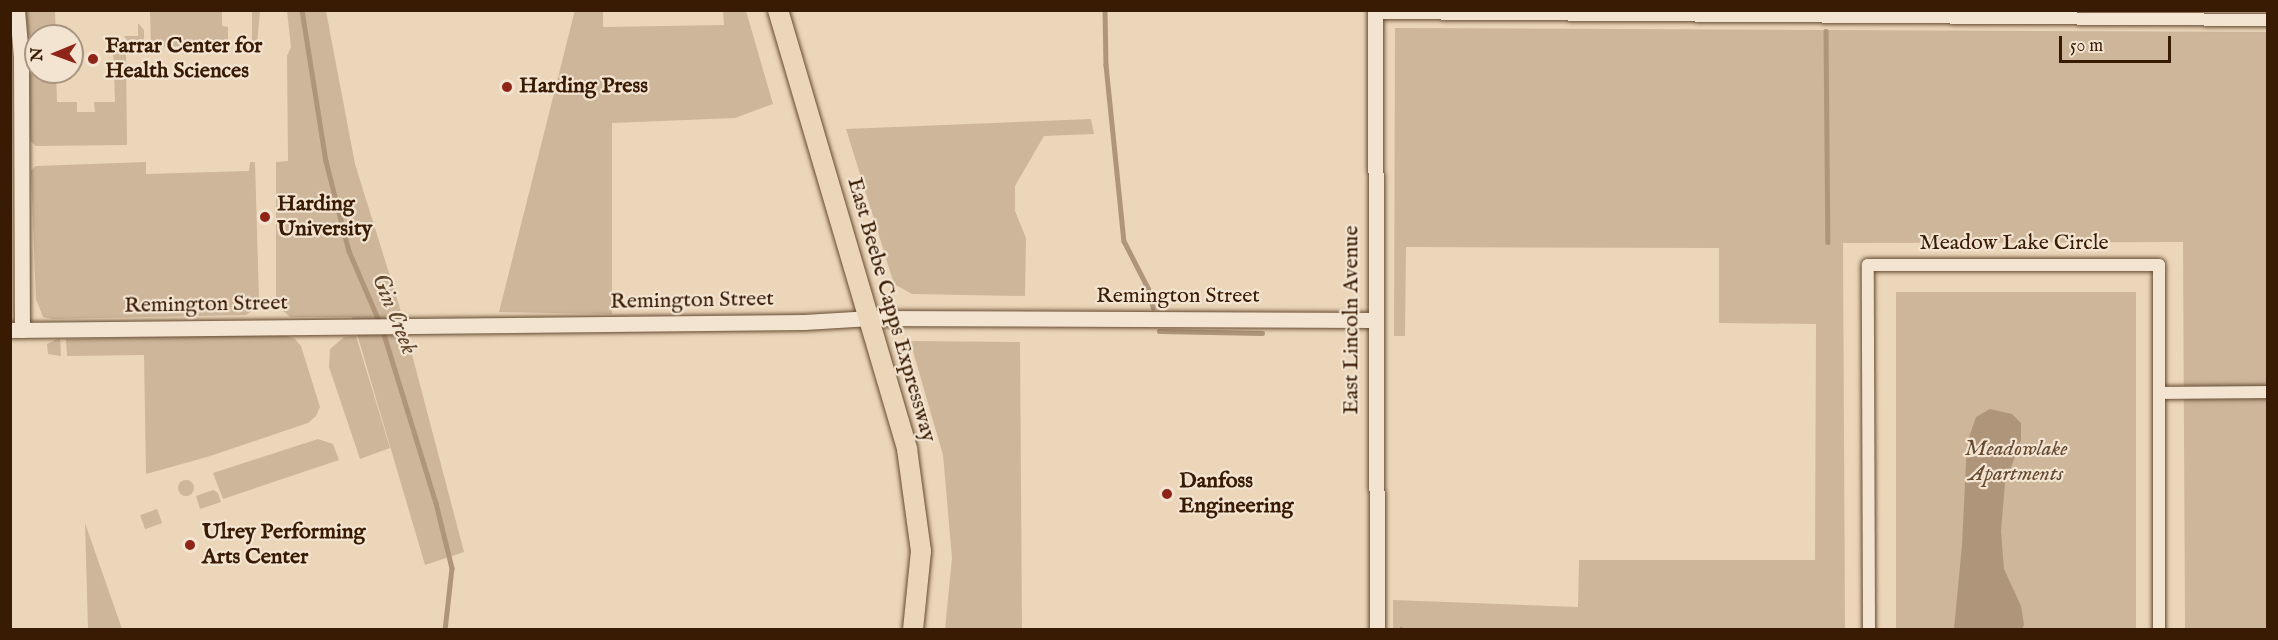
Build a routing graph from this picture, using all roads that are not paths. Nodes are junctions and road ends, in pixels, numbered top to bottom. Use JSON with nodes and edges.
{"nodes":[{"id":1,"x":17,"y":10,"type":"edge"},
{"id":2,"x":778,"y":10,"type":"edge"},
{"id":3,"x":1375,"y":12,"type":"edge"},
{"id":4,"x":2268,"y":20,"type":"edge"},
{"id":5,"x":871,"y":318,"type":"junction"},
{"id":6,"x":1374,"y":320,"type":"junction"},
{"id":7,"x":16,"y":330,"type":"edge"},
{"id":8,"x":2268,"y":392,"type":"edge"},
{"id":9,"x":2159,"y":393,"type":"junction"},
{"id":10,"x":913,"y":630,"type":"edge"},
{"id":11,"x":1377,"y":630,"type":"edge"},
{"id":12,"x":1869,"y":630,"type":"edge"},
{"id":13,"x":2159,"y":630,"type":"edge"}],
"edges":[{"from":1,"to":7,"type":"street"},
{"from":2,"to":5,"type":"main road","name":"East Beebe Capps Expressway"},
{"from":3,"to":4,"type":"street"},
{"from":3,"to":6,"type":"street","name":"East Lincoln Avenue"},
{"from":5,"to":6,"type":"street","name":"Remington Street"},
{"from":5,"to":7,"type":"street","name":"Remington Street"},
{"from":5,"to":10,"type":"main road","name":"East Beebe Capps Expressway"},
{"from":6,"to":11,"type":"street","name":"East Lincoln Avenue"},
{"from":8,"to":9,"type":"street"},
{"from":9,"to":12,"type":"street","name":"Meadow Lake Circle"},
{"from":9,"to":13,"type":"street","name":"Meadow Lake Circle"}]}
